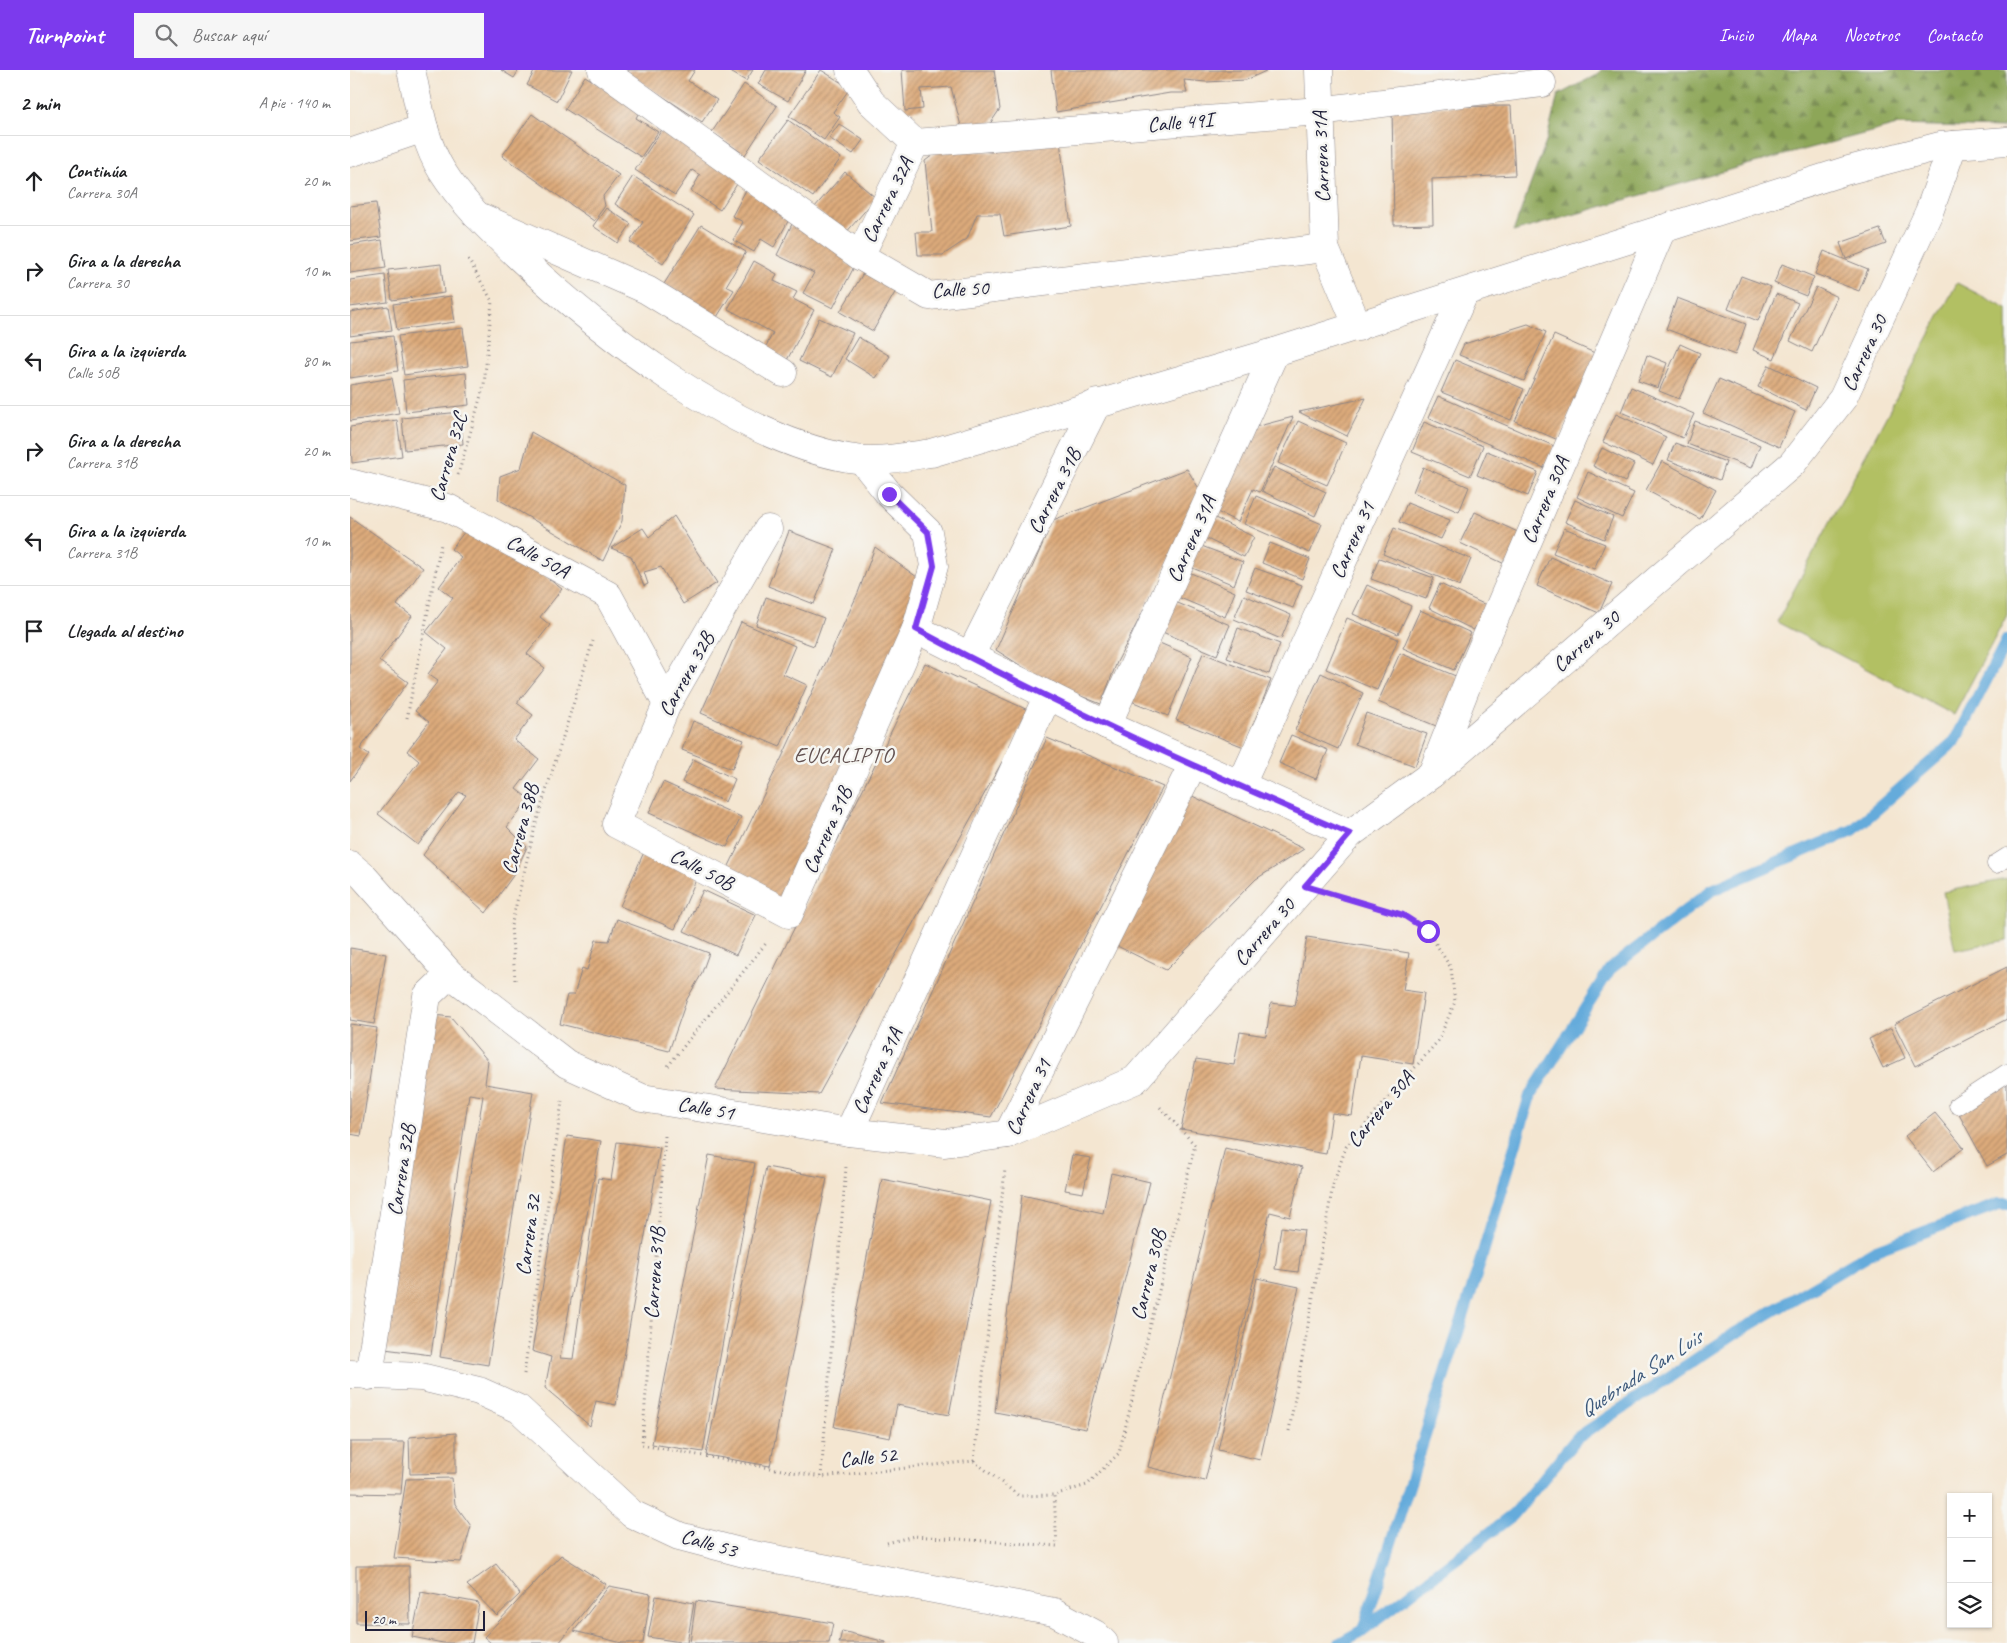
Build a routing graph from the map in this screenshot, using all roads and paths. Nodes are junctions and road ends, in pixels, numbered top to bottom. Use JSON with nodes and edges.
{"nodes":[{"id":1,"x":411,"y":70,"type":"edge"},
{"id":2,"x":602,"y":70,"type":"edge"},
{"id":3,"x":850,"y":70,"type":"edge"},
{"id":4,"x":875,"y":70,"type":"edge"},
{"id":5,"x":1319,"y":70,"type":"edge"},
{"id":6,"x":1542,"y":82,"type":"dead end"},
{"id":7,"x":871,"y":102,"type":"junction"},
{"id":8,"x":1319,"y":111,"type":"junction"},
{"id":9,"x":424,"y":128,"type":"junction"},
{"id":10,"x":2007,"y":141,"type":"edge"},
{"id":11,"x":915,"y":143,"type":"junction"},
{"id":12,"x":1954,"y":145,"type":"junction"},
{"id":13,"x":350,"y":153,"type":"edge"},
{"id":14,"x":476,"y":215,"type":"junction"},
{"id":15,"x":1662,"y":229,"type":"junction"},
{"id":16,"x":1325,"y":248,"type":"junction"},
{"id":17,"x":860,"y":256,"type":"junction"},
{"id":18,"x":1464,"y":294,"type":"junction"},
{"id":19,"x":1358,"y":327,"type":"junction"},
{"id":20,"x":1275,"y":352,"type":"junction"},
{"id":21,"x":783,"y":373,"type":"dead end"},
{"id":22,"x":1098,"y":403,"type":"junction"},
{"id":23,"x":862,"y":460,"type":"junction"},
{"id":24,"x":350,"y":483,"type":"edge"},
{"id":25,"x":448,"y":508,"type":"junction"},
{"id":26,"x":768,"y":529,"type":"dead end"},
{"id":27,"x":608,"y":595,"type":"junction"},
{"id":28,"x":916,"y":629,"type":"junction"},
{"id":29,"x":969,"y":658,"type":"junction"},
{"id":30,"x":1048,"y":695,"type":"junction"},
{"id":31,"x":667,"y":704,"type":"junction"},
{"id":32,"x":408,"y":718,"type":"dead end"},
{"id":33,"x":1107,"y":725,"type":"junction"},
{"id":34,"x":1192,"y":764,"type":"junction"},
{"id":35,"x":1432,"y":774,"type":"junction"},
{"id":36,"x":1240,"y":787,"type":"junction"},
{"id":37,"x":616,"y":824,"type":"joint"},
{"id":38,"x":1350,"y":834,"type":"junction"},
{"id":39,"x":350,"y":865,"type":"edge"},
{"id":40,"x":1305,"y":886,"type":"junction"},
{"id":41,"x":789,"y":914,"type":"junction"},
{"id":42,"x":450,"y":974,"type":"junction"},
{"id":43,"x":516,"y":984,"type":"dead end"},
{"id":44,"x":567,"y":1064,"type":"junction"},
{"id":45,"x":2007,"y":1073,"type":"edge"},
{"id":46,"x":1135,"y":1080,"type":"junction"},
{"id":47,"x":655,"y":1100,"type":"junction"},
{"id":48,"x":1958,"y":1105,"type":"dead end"},
{"id":49,"x":849,"y":1132,"type":"junction"},
{"id":50,"x":1008,"y":1134,"type":"junction"},
{"id":51,"x":360,"y":1375,"type":"edge"},
{"id":52,"x":519,"y":1410,"type":"junction"},
{"id":53,"x":1289,"y":1431,"type":"dead end"},
{"id":54,"x":642,"y":1445,"type":"joint"},
{"id":55,"x":974,"y":1462,"type":"junction"},
{"id":56,"x":821,"y":1477,"type":"junction"},
{"id":57,"x":1054,"y":1495,"type":"junction"},
{"id":58,"x":885,"y":1544,"type":"dead end"},
{"id":59,"x":1104,"y":1643,"type":"edge"}],
"edges":[{"from":1,"to":9,"type":"street"},
{"from":2,"to":17,"type":"street","name":"Calle 50"},
{"from":3,"to":7,"type":"street"},
{"from":4,"to":7,"type":"street"},
{"from":5,"to":8,"type":"street","name":"Carrera 31A"},
{"from":6,"to":8,"type":"street","name":"Calle 49I"},
{"from":7,"to":11,"type":"street"},
{"from":8,"to":11,"type":"street","name":"Calle 49I"},
{"from":8,"to":16,"type":"street","name":"Carrera 31A"},
{"from":9,"to":13,"type":"street"},
{"from":9,"to":14,"type":"street"},
{"from":10,"to":12,"type":"street"},
{"from":11,"to":17,"type":"street","name":"Carrera 32A"},
{"from":12,"to":15,"type":"street"},
{"from":12,"to":35,"type":"street","name":"Carrera 30"},
{"from":14,"to":21,"type":"street"},
{"from":14,"to":23,"type":"street"},
{"from":14,"to":25,"type":"path","name":"Carrera 32C"},
{"from":15,"to":18,"type":"street"},
{"from":15,"to":35,"type":"street","name":"Carrera 30A"},
{"from":16,"to":17,"type":"street","name":"Calle 50"},
{"from":16,"to":19,"type":"street","name":"Carrera 31A"},
{"from":18,"to":19,"type":"street"},
{"from":18,"to":36,"type":"street","name":"Carrera 31"},
{"from":19,"to":20,"type":"street"},
{"from":20,"to":22,"type":"street"},
{"from":20,"to":33,"type":"street","name":"Carrera 31A"},
{"from":22,"to":23,"type":"street"},
{"from":22,"to":29,"type":"street","name":"Carrera 31B"},
{"from":23,"to":28,"type":"street","name":"Carrera 31B"},
{"from":24,"to":25,"type":"street","name":"Calle 50A"},
{"from":25,"to":27,"type":"street","name":"Calle 50A"},
{"from":25,"to":32,"type":"path","name":"Carrera 32C"},
{"from":26,"to":31,"type":"street","name":"Carrera 32B"},
{"from":27,"to":31,"type":"street"},
{"from":27,"to":43,"type":"path","name":"Carrera 38B"},
{"from":28,"to":29,"type":"street"},
{"from":28,"to":41,"type":"street","name":"Carrera 31B"},
{"from":29,"to":30,"type":"street"},
{"from":30,"to":33,"type":"street"},
{"from":30,"to":49,"type":"street","name":"Carrera 31A"},
{"from":31,"to":37,"type":"street","name":"Carrera 32B"},
{"from":33,"to":34,"type":"street"},
{"from":34,"to":36,"type":"street"},
{"from":34,"to":50,"type":"street","name":"Carrera 31"},
{"from":35,"to":38,"type":"street","name":"Carrera 30"},
{"from":36,"to":38,"type":"street"},
{"from":37,"to":41,"type":"street","name":"Calle 50B"},
{"from":38,"to":40,"type":"street","name":"Carrera 30"},
{"from":39,"to":42,"type":"street","name":"Calle 51"},
{"from":40,"to":46,"type":"street","name":"Carrera 30"},
{"from":40,"to":53,"type":"path","name":"Carrera 30A"},
{"from":41,"to":47,"type":"path"},
{"from":42,"to":44,"type":"street","name":"Calle 51"},
{"from":42,"to":51,"type":"street","name":"Carrera 32B"},
{"from":44,"to":47,"type":"street","name":"Calle 51"},
{"from":44,"to":52,"type":"path","name":"Carrera 32"},
{"from":45,"to":48,"type":"lane"},
{"from":46,"to":50,"type":"street","name":"Calle 51"},
{"from":46,"to":57,"type":"path","name":"Carrera 30B"},
{"from":47,"to":49,"type":"street","name":"Calle 51"},
{"from":47,"to":54,"type":"path","name":"Carrera 31B"},
{"from":49,"to":50,"type":"street","name":"Calle 51"},
{"from":49,"to":56,"type":"path","name":"Carrera 31A"},
{"from":50,"to":55,"type":"path","name":"Carrera 31"},
{"from":51,"to":52,"type":"street","name":"Calle 53"},
{"from":52,"to":59,"type":"street","name":"Calle 53"},
{"from":54,"to":56,"type":"path","name":"Calle 52"},
{"from":55,"to":56,"type":"path","name":"Calle 52"},
{"from":55,"to":57,"type":"path"},
{"from":57,"to":58,"type":"path"}]}
